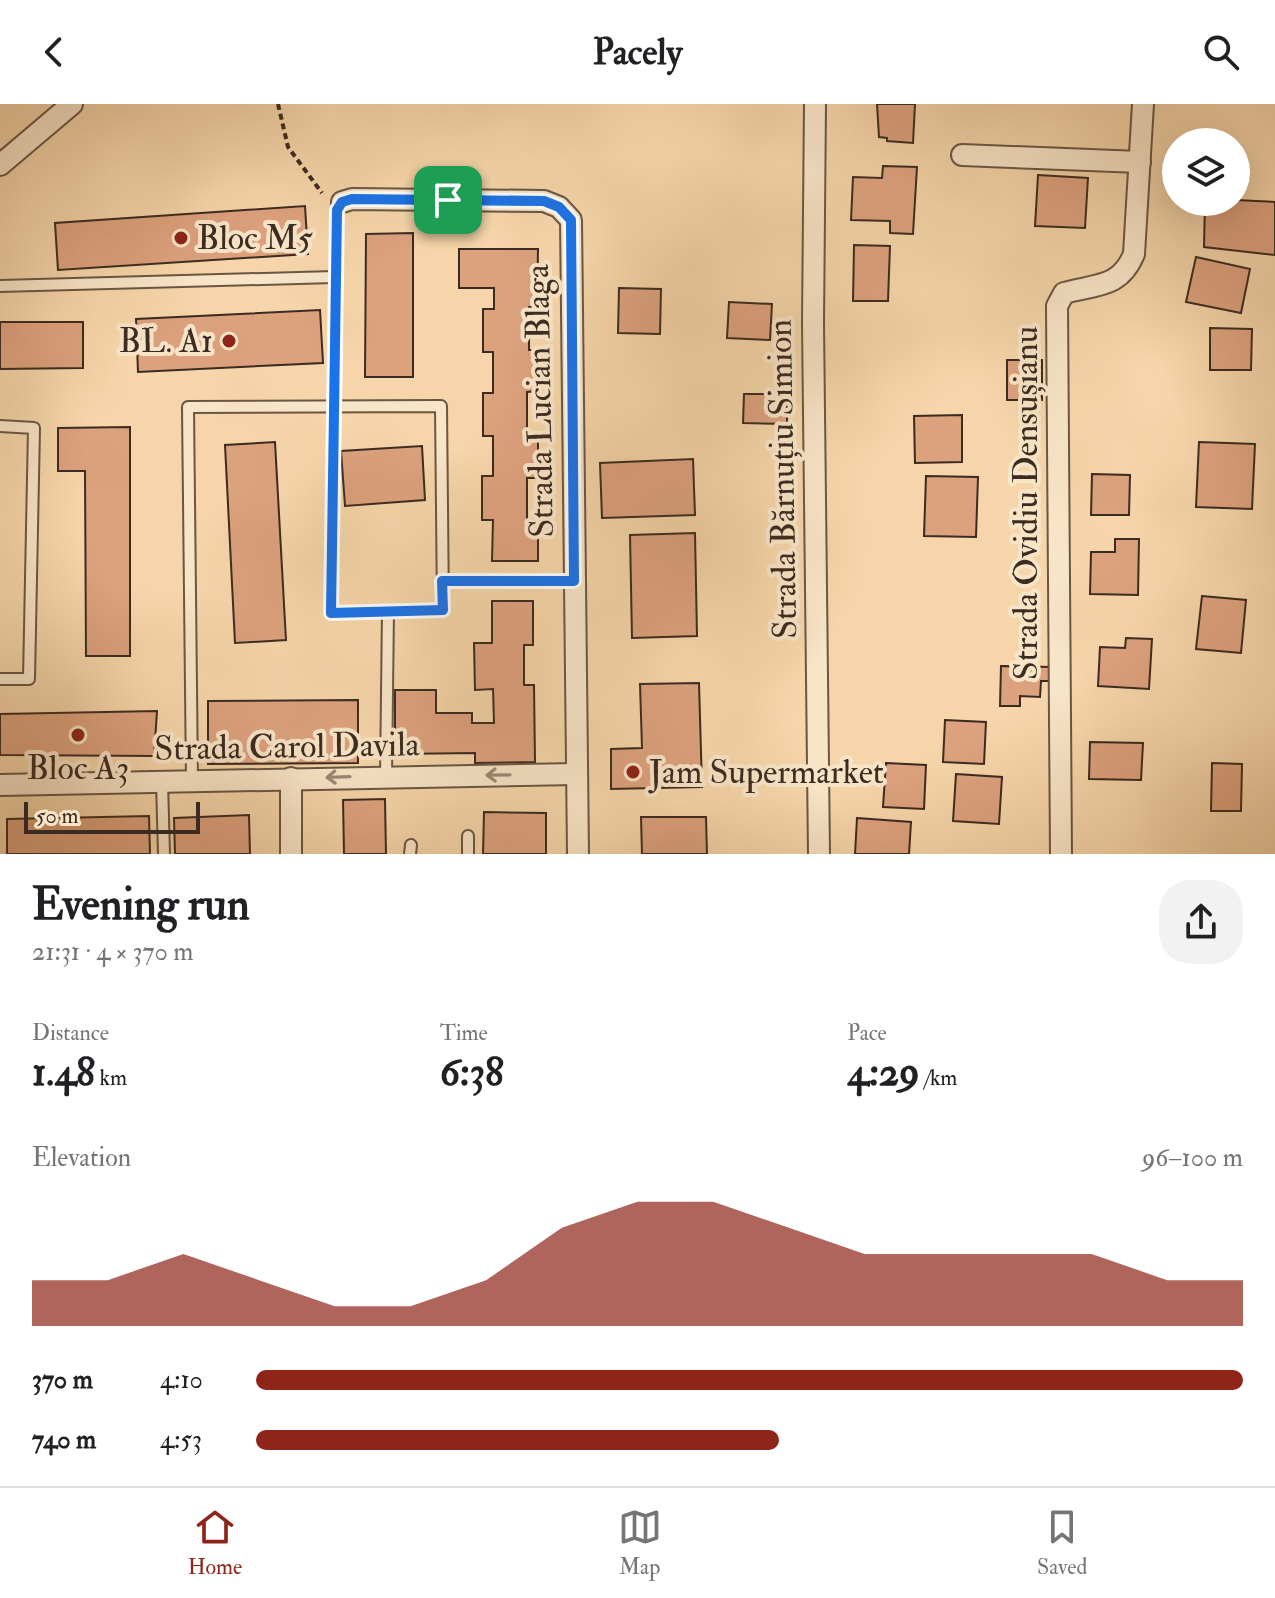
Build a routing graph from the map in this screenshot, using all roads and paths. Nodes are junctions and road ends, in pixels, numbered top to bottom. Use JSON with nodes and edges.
{"nodes":[{"id":1,"x":72,"y":104,"type":"edge"},
{"id":2,"x":278,"y":104,"type":"edge"},
{"id":3,"x":815,"y":104,"type":"edge"},
{"id":4,"x":1143,"y":104,"type":"edge"},
{"id":5,"x":962,"y":155,"type":"dead end"},
{"id":6,"x":1,"y":159,"type":"edge"},
{"id":7,"x":1140,"y":162,"type":"junction"},
{"id":8,"x":339,"y":206,"type":"junction"},
{"id":9,"x":334,"y":277,"type":"junction"},
{"id":10,"x":0,"y":286,"type":"edge"},
{"id":11,"x":334,"y":407,"type":"junction"},
{"id":12,"x":0,"y":426,"type":"edge"},
{"id":13,"x":442,"y":581,"type":"junction"},
{"id":14,"x":574,"y":581,"type":"junction"},
{"id":15,"x":388,"y":611,"type":"junction"},
{"id":16,"x":0,"y":679,"type":"edge"},
{"id":17,"x":576,"y":774,"type":"junction"},
{"id":18,"x":386,"y":776,"type":"junction"},
{"id":19,"x":291,"y":778,"type":"junction"},
{"id":20,"x":192,"y":781,"type":"junction"},
{"id":21,"x":162,"y":782,"type":"junction"},
{"id":22,"x":0,"y":785,"type":"edge"},
{"id":23,"x":468,"y":836,"type":"dead end"},
{"id":24,"x":164,"y":854,"type":"edge"},
{"id":25,"x":291,"y":854,"type":"edge"},
{"id":26,"x":468,"y":854,"type":"edge"},
{"id":27,"x":578,"y":854,"type":"edge"},
{"id":28,"x":819,"y":854,"type":"edge"},
{"id":29,"x":1061,"y":854,"type":"edge"}],
"edges":[{"from":1,"to":6,"type":"street"},
{"from":2,"to":8,"type":"path"},
{"from":3,"to":28,"type":"street","name":"Strada Bărnuțiu Simion"},
{"from":4,"to":7,"type":"street","name":"Strada Ovidiu Densușianu"},
{"from":5,"to":7,"type":"street"},
{"from":7,"to":29,"type":"street","name":"Strada Ovidiu Densușianu"},
{"from":8,"to":9,"type":"lane"},
{"from":8,"to":14,"type":"street","name":"Strada Lucian Blaga"},
{"from":9,"to":10,"type":"lane"},
{"from":9,"to":11,"type":"lane"},
{"from":11,"to":13,"type":"lane"},
{"from":11,"to":15,"type":"lane"},
{"from":11,"to":20,"type":"lane"},
{"from":12,"to":16,"type":"lane"},
{"from":13,"to":14,"type":"path"},
{"from":13,"to":15,"type":"lane"},
{"from":14,"to":17,"type":"street","name":"Strada Lucian Blaga"},
{"from":15,"to":18,"type":"lane"},
{"from":17,"to":18,"type":"street","name":"Strada Carol Davila","one_way":true},
{"from":17,"to":27,"type":"street","name":"Strada Lucian Blaga"},
{"from":18,"to":19,"type":"street","name":"Strada Carol Davila","one_way":true},
{"from":19,"to":20,"type":"street","name":"Strada Carol Davila"},
{"from":19,"to":25,"type":"street"},
{"from":20,"to":21,"type":"street","name":"Strada Carol Davila"},
{"from":21,"to":22,"type":"street","name":"Strada Carol Davila"},
{"from":21,"to":24,"type":"lane"},
{"from":23,"to":26,"type":"lane"}]}
